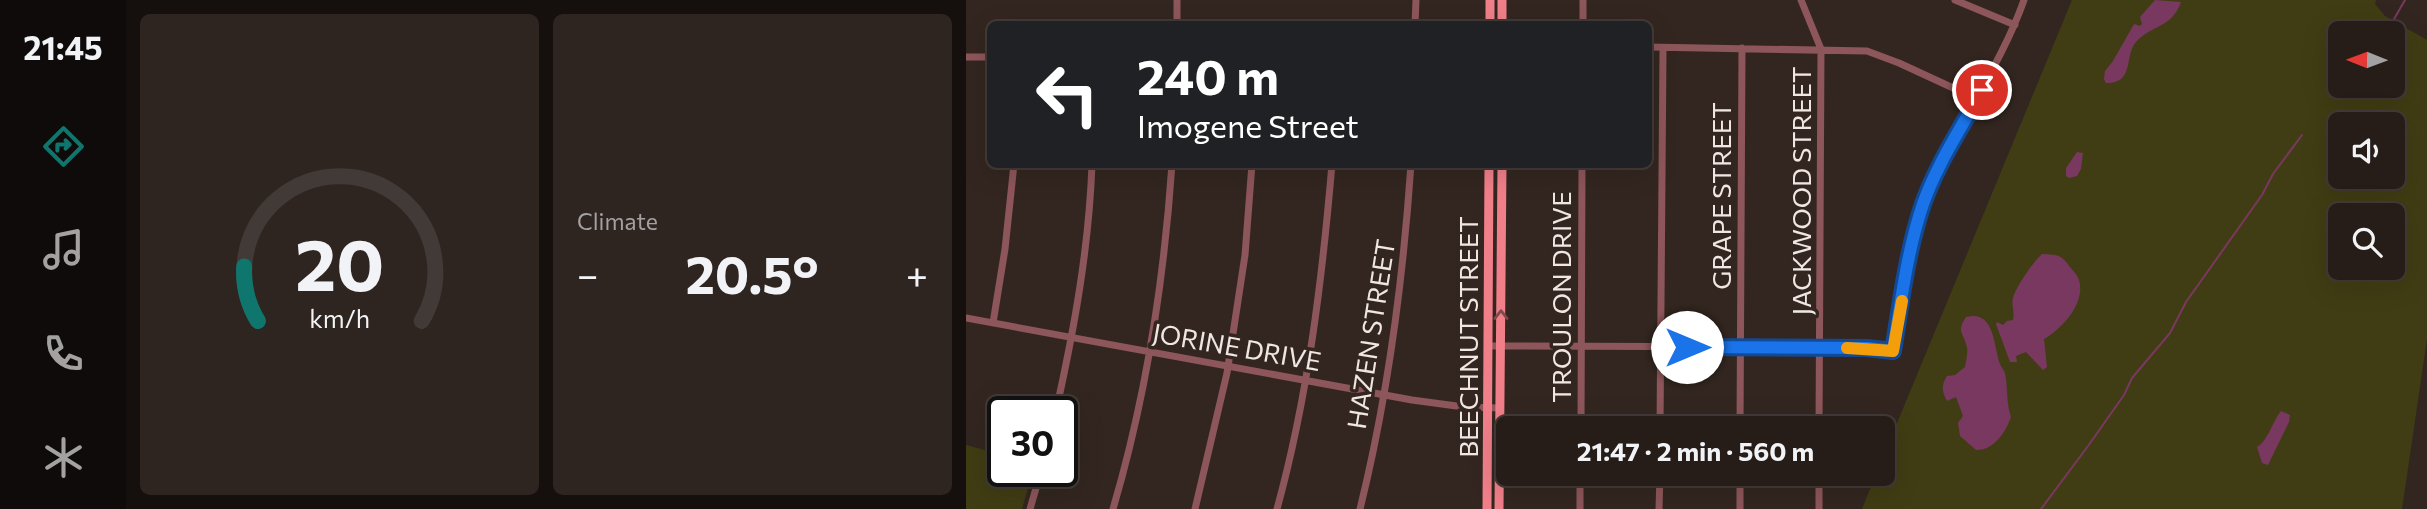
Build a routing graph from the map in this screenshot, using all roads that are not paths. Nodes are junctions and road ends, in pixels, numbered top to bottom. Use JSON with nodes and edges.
{"nodes":[{"id":1,"x":1177,"y":0,"type":"edge"},
{"id":2,"x":1416,"y":0,"type":"edge"},
{"id":3,"x":1490,"y":0,"type":"edge"},
{"id":4,"x":1502,"y":0,"type":"edge"},
{"id":5,"x":1583,"y":0,"type":"edge"},
{"id":6,"x":1801,"y":0,"type":"edge"},
{"id":7,"x":1955,"y":0,"type":"edge"},
{"id":8,"x":2024,"y":0,"type":"edge"},
{"id":9,"x":1177,"y":21,"type":"edge"},
{"id":10,"x":1415,"y":21,"type":"edge"},
{"id":11,"x":1490,"y":21,"type":"edge"},
{"id":12,"x":1502,"y":21,"type":"edge"},
{"id":13,"x":1583,"y":21,"type":"edge"},
{"id":14,"x":2015,"y":25,"type":"junction"},
{"id":15,"x":1652,"y":47,"type":"edge"},
{"id":16,"x":1662,"y":48,"type":"junction"},
{"id":17,"x":1742,"y":48,"type":"junction"},
{"id":18,"x":1821,"y":49,"type":"junction"},
{"id":19,"x":966,"y":57,"type":"edge"},
{"id":20,"x":987,"y":57,"type":"edge"},
{"id":21,"x":1977,"y":99,"type":"junction"},
{"id":22,"x":1014,"y":168,"type":"edge"},
{"id":23,"x":1092,"y":168,"type":"edge"},
{"id":24,"x":1172,"y":168,"type":"edge"},
{"id":25,"x":1252,"y":168,"type":"edge"},
{"id":26,"x":1332,"y":168,"type":"edge"},
{"id":27,"x":1411,"y":168,"type":"edge"},
{"id":28,"x":1489,"y":168,"type":"edge"},
{"id":29,"x":1502,"y":168,"type":"edge"},
{"id":30,"x":1582,"y":168,"type":"edge"},
{"id":31,"x":1489,"y":223,"type":"junction"},
{"id":32,"x":1501,"y":223,"type":"junction"},
{"id":33,"x":966,"y":318,"type":"edge"},
{"id":34,"x":993,"y":323,"type":"junction"},
{"id":35,"x":1072,"y":338,"type":"junction"},
{"id":36,"x":1489,"y":346,"type":"junction"},
{"id":37,"x":1501,"y":346,"type":"junction"},
{"id":38,"x":1581,"y":346,"type":"junction"},
{"id":39,"x":1661,"y":347,"type":"junction"},
{"id":40,"x":1741,"y":347,"type":"junction"},
{"id":41,"x":1820,"y":347,"type":"junction"},
{"id":42,"x":1150,"y":351,"type":"junction"},
{"id":43,"x":1228,"y":366,"type":"junction"},
{"id":44,"x":1306,"y":380,"type":"junction"},
{"id":45,"x":1385,"y":395,"type":"junction"},
{"id":46,"x":1059,"y":396,"type":"edge"},
{"id":47,"x":1488,"y":408,"type":"junction"},
{"id":48,"x":1500,"y":408,"type":"junction"},
{"id":49,"x":1581,"y":416,"type":"edge"},
{"id":50,"x":1660,"y":416,"type":"edge"},
{"id":51,"x":1740,"y":416,"type":"edge"},
{"id":52,"x":1819,"y":416,"type":"edge"},
{"id":53,"x":1580,"y":486,"type":"edge"},
{"id":54,"x":1660,"y":486,"type":"edge"},
{"id":55,"x":1740,"y":486,"type":"edge"},
{"id":56,"x":1819,"y":486,"type":"edge"},
{"id":57,"x":1036,"y":487,"type":"edge"},
{"id":58,"x":1030,"y":509,"type":"edge"},
{"id":59,"x":1113,"y":509,"type":"edge"},
{"id":60,"x":1195,"y":509,"type":"edge"},
{"id":61,"x":1277,"y":509,"type":"edge"},
{"id":62,"x":1360,"y":509,"type":"edge"},
{"id":63,"x":1487,"y":509,"type":"edge"},
{"id":64,"x":1499,"y":509,"type":"edge"},
{"id":65,"x":1580,"y":509,"type":"edge"},
{"id":66,"x":1660,"y":509,"type":"edge"},
{"id":67,"x":1740,"y":509,"type":"edge"},
{"id":68,"x":1819,"y":509,"type":"edge"}],
"edges":[{"from":1,"to":9,"type":"street"},
{"from":2,"to":10,"type":"street"},
{"from":3,"to":11,"type":"main road"},
{"from":4,"to":12,"type":"main road"},
{"from":5,"to":13,"type":"street"},
{"from":6,"to":18,"type":"street","name":"JACKWOOD STREET"},
{"from":7,"to":14,"type":"street"},
{"from":8,"to":14,"type":"street"},
{"from":14,"to":21,"type":"street"},
{"from":15,"to":16,"type":"street"},
{"from":16,"to":17,"type":"street"},
{"from":16,"to":39,"type":"street"},
{"from":17,"to":18,"type":"street"},
{"from":17,"to":40,"type":"street","name":"GRAPE STREET"},
{"from":18,"to":21,"type":"street"},
{"from":18,"to":41,"type":"street","name":"JACKWOOD STREET"},
{"from":19,"to":20,"type":"street"},
{"from":21,"to":41,"type":"street"},
{"from":22,"to":34,"type":"street"},
{"from":23,"to":35,"type":"street"},
{"from":24,"to":42,"type":"street"},
{"from":25,"to":43,"type":"street"},
{"from":26,"to":44,"type":"street"},
{"from":27,"to":45,"type":"street","name":"HAZEN STREET"},
{"from":28,"to":31,"type":"main road","name":"BEECHNUT STREET"},
{"from":29,"to":32,"type":"main road","name":"BEECHNUT STREET"},
{"from":30,"to":38,"type":"street","name":"TROULON DRIVE"},
{"from":31,"to":32,"type":"main road"},
{"from":31,"to":36,"type":"main road","name":"BEECHNUT STREET"},
{"from":37,"to":32,"type":"main road","name":"BEECHNUT STREET","one_way":true},
{"from":33,"to":34,"type":"street","name":"JORINE DRIVE"},
{"from":34,"to":35,"type":"street","name":"JORINE DRIVE"},
{"from":35,"to":42,"type":"street","name":"JORINE DRIVE"},
{"from":35,"to":46,"type":"street"},
{"from":36,"to":37,"type":"street"},
{"from":36,"to":47,"type":"main road","name":"BEECHNUT STREET"},
{"from":37,"to":38,"type":"street"},
{"from":37,"to":48,"type":"main road","name":"BEECHNUT STREET"},
{"from":38,"to":39,"type":"street"},
{"from":38,"to":49,"type":"street","name":"TROULON DRIVE"},
{"from":39,"to":40,"type":"street"},
{"from":39,"to":50,"type":"street"},
{"from":40,"to":41,"type":"street"},
{"from":40,"to":51,"type":"street","name":"GRAPE STREET"},
{"from":41,"to":52,"type":"street","name":"JACKWOOD STREET"},
{"from":42,"to":43,"type":"street","name":"JORINE DRIVE"},
{"from":42,"to":59,"type":"street"},
{"from":43,"to":44,"type":"street","name":"JORINE DRIVE"},
{"from":43,"to":60,"type":"street"},
{"from":44,"to":45,"type":"street","name":"JORINE DRIVE"},
{"from":44,"to":61,"type":"street"},
{"from":45,"to":47,"type":"street","name":"JORINE DRIVE"},
{"from":45,"to":62,"type":"street","name":"HAZEN STREET"},
{"from":47,"to":48,"type":"street","name":"JORINE DRIVE"},
{"from":47,"to":63,"type":"main road","name":"BEECHNUT STREET"},
{"from":48,"to":64,"type":"main road","name":"BEECHNUT STREET"},
{"from":53,"to":65,"type":"street"},
{"from":54,"to":66,"type":"street"},
{"from":55,"to":67,"type":"street"},
{"from":56,"to":68,"type":"street"},
{"from":57,"to":58,"type":"street"}]}
